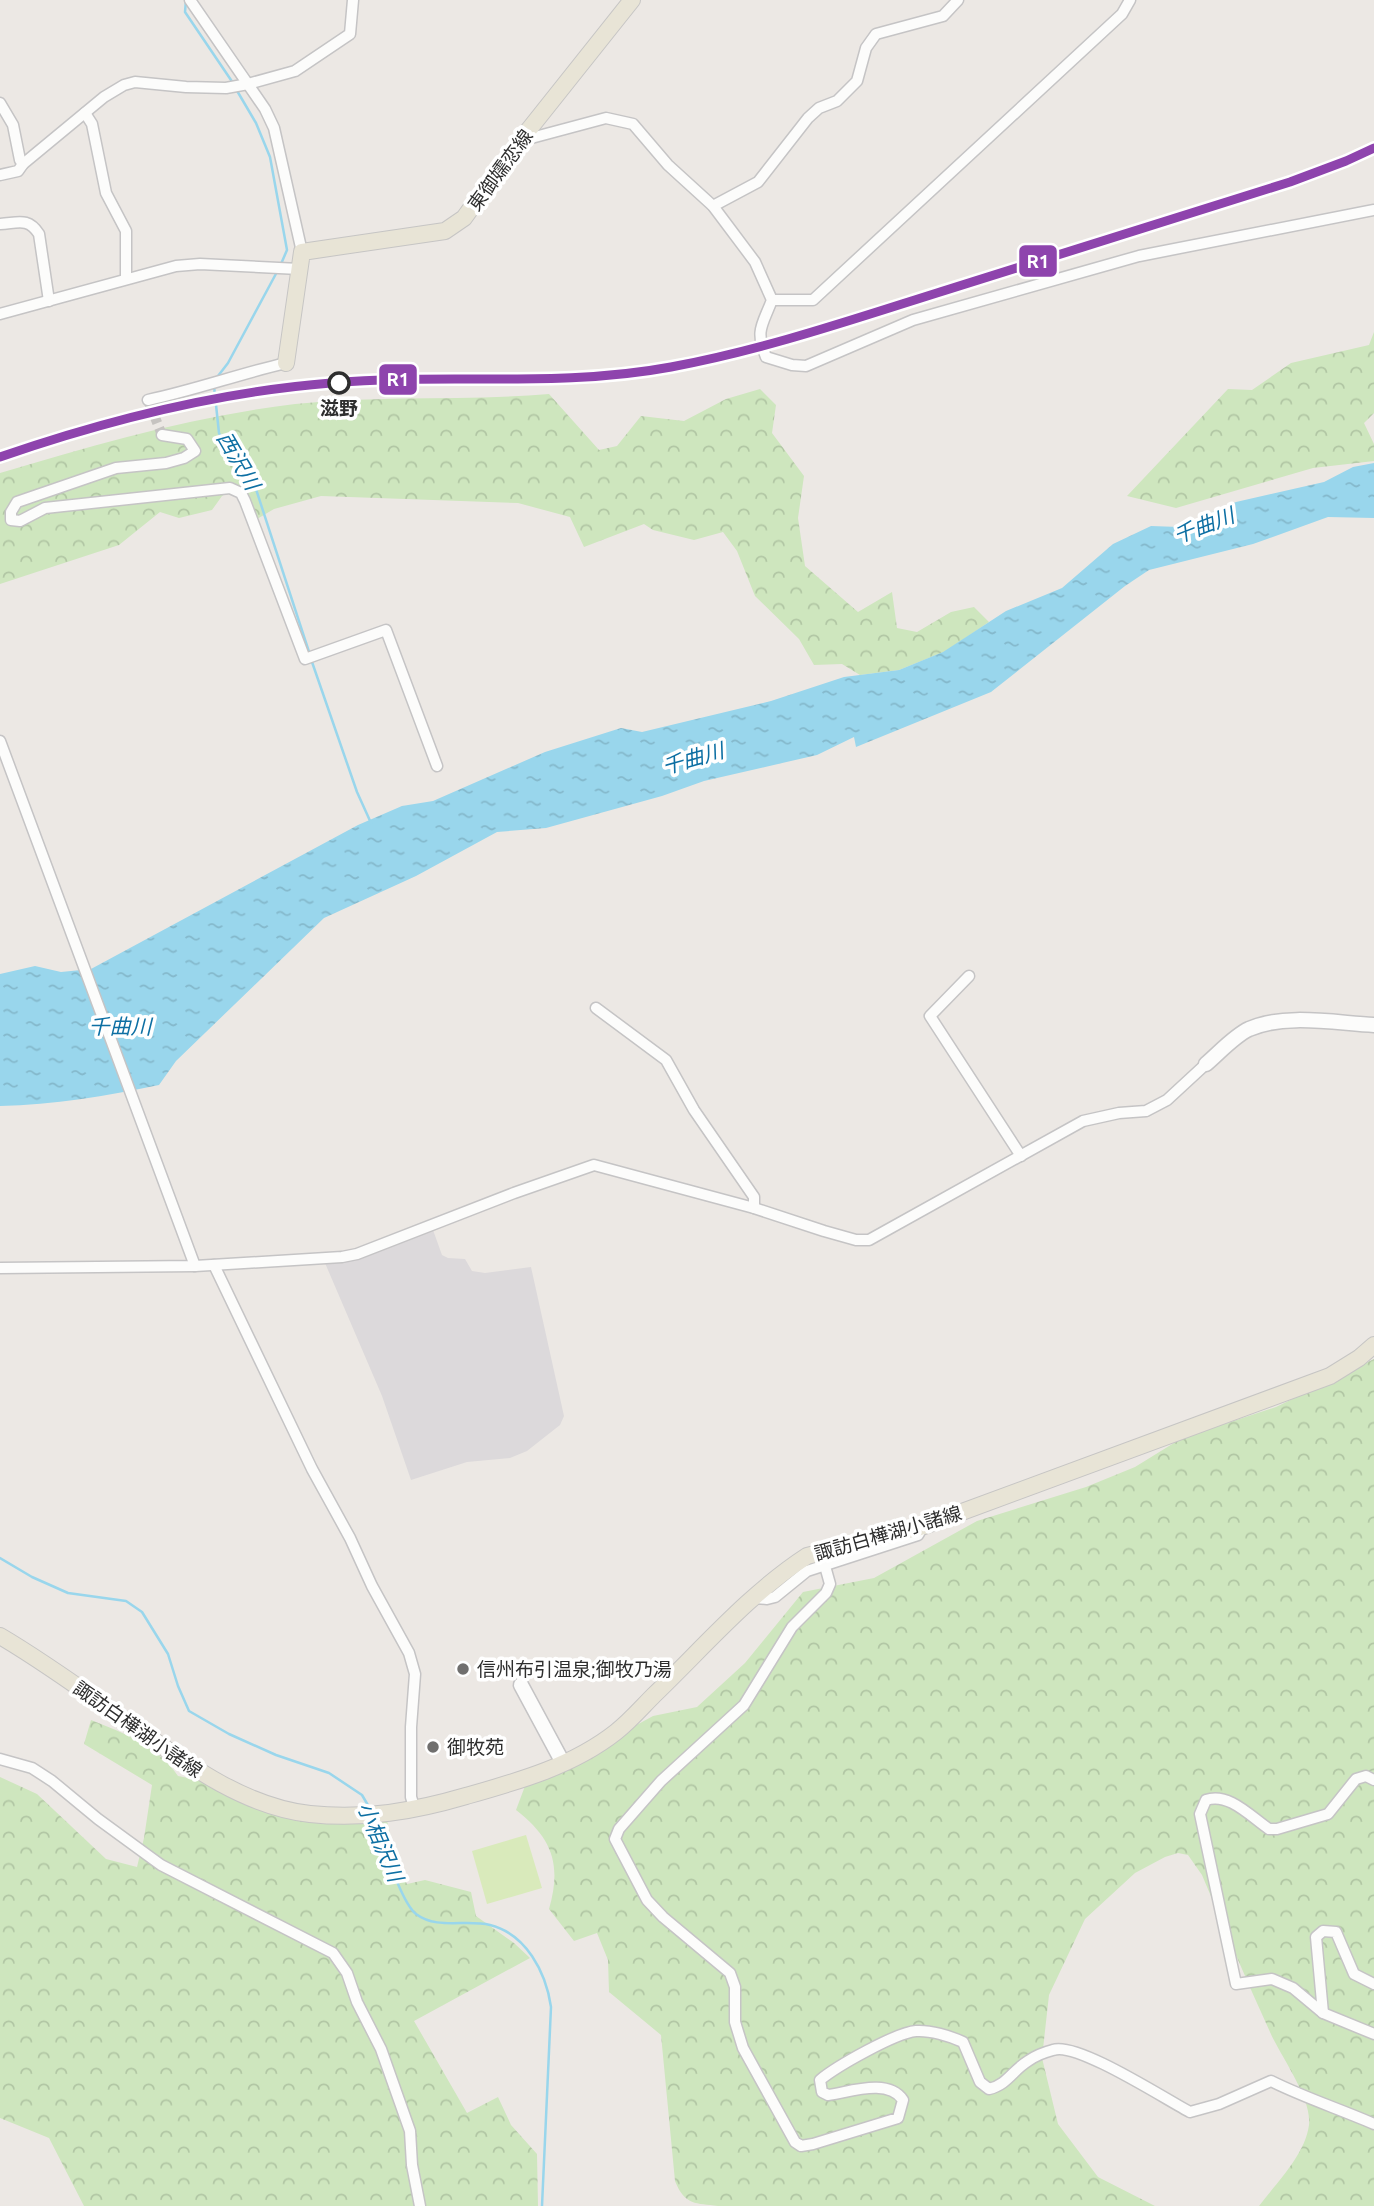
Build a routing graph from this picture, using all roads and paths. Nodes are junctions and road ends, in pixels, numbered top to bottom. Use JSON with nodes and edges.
{"nodes":[{"id":1,"x":353,"y":0,"type":"edge"},
{"id":2,"x":632,"y":0,"type":"edge"},
{"id":3,"x":958,"y":0,"type":"edge"},
{"id":4,"x":1130,"y":0,"type":"edge"},
{"id":5,"x":190,"y":1,"type":"edge"},
{"id":6,"x":245,"y":85,"type":"junction"},
{"id":7,"x":0,"y":103,"type":"edge"},
{"id":8,"x":86,"y":113,"type":"junction"},
{"id":9,"x":519,"y":142,"type":"junction"},
{"id":10,"x":23,"y":164,"type":"junction"},
{"id":11,"x":0,"y":175,"type":"edge"},
{"id":12,"x":713,"y":206,"type":"junction"},
{"id":13,"x":1374,"y":210,"type":"edge"},
{"id":14,"x":0,"y":224,"type":"edge"},
{"id":15,"x":302,"y":253,"type":"junction"},
{"id":16,"x":293,"y":269,"type":"junction"},
{"id":17,"x":125,"y":278,"type":"junction"},
{"id":18,"x":772,"y":300,"type":"junction"},
{"id":19,"x":49,"y":301,"type":"junction"},
{"id":20,"x":0,"y":314,"type":"edge"},
{"id":21,"x":286,"y":363,"type":"joint"},
{"id":22,"x":148,"y":400,"type":"dead end"},
{"id":23,"x":162,"y":435,"type":"dead end"},
{"id":24,"x":0,"y":741,"type":"edge"},
{"id":25,"x":437,"y":766,"type":"dead end"},
{"id":26,"x":969,"y":976,"type":"dead end"},
{"id":27,"x":596,"y":1008,"type":"dead end"},
{"id":28,"x":1374,"y":1026,"type":"edge"},
{"id":29,"x":1206,"y":1064,"type":"joint"},
{"id":30,"x":1021,"y":1156,"type":"junction"},
{"id":31,"x":754,"y":1208,"type":"junction"},
{"id":32,"x":214,"y":1265,"type":"junction"},
{"id":33,"x":195,"y":1266,"type":"junction"},
{"id":34,"x":0,"y":1268,"type":"edge"},
{"id":35,"x":1374,"y":1345,"type":"edge"},
{"id":36,"x":924,"y":1526,"type":"junction"},
{"id":37,"x":825,"y":1566,"type":"junction"},
{"id":38,"x":755,"y":1598,"type":"junction"},
{"id":39,"x":0,"y":1636,"type":"edge"},
{"id":40,"x":521,"y":1685,"type":"dead end"},
{"id":41,"x":0,"y":1759,"type":"edge"},
{"id":42,"x":563,"y":1763,"type":"junction"},
{"id":43,"x":1374,"y":1780,"type":"edge"},
{"id":44,"x":415,"y":1810,"type":"junction"},
{"id":45,"x":1374,"y":1984,"type":"edge"},
{"id":46,"x":1323,"y":2013,"type":"junction"},
{"id":47,"x":1374,"y":2034,"type":"edge"},
{"id":48,"x":1374,"y":2124,"type":"edge"},
{"id":49,"x":420,"y":2206,"type":"edge"}],
"edges":[{"from":1,"to":6,"type":"street"},
{"from":2,"to":9,"type":"main road","name":"東御嬬恋線"},
{"from":3,"to":12,"type":"street"},
{"from":4,"to":18,"type":"street"},
{"from":5,"to":6,"type":"street"},
{"from":6,"to":8,"type":"street"},
{"from":6,"to":15,"type":"street"},
{"from":7,"to":10,"type":"street"},
{"from":8,"to":10,"type":"street"},
{"from":8,"to":17,"type":"street"},
{"from":9,"to":12,"type":"street"},
{"from":9,"to":15,"type":"main road","name":"東御嬬恋線"},
{"from":10,"to":11,"type":"street"},
{"from":12,"to":18,"type":"street"},
{"from":13,"to":18,"type":"street"},
{"from":14,"to":19,"type":"street"},
{"from":15,"to":16,"type":"main road"},
{"from":16,"to":17,"type":"street"},
{"from":16,"to":21,"type":"main road"},
{"from":17,"to":19,"type":"street"},
{"from":19,"to":20,"type":"street"},
{"from":21,"to":22,"type":"street"},
{"from":23,"to":25,"type":"street"},
{"from":24,"to":33,"type":"street"},
{"from":26,"to":30,"type":"street"},
{"from":27,"to":31,"type":"street"},
{"from":28,"to":29,"type":"street"},
{"from":29,"to":30,"type":"street"},
{"from":30,"to":31,"type":"street"},
{"from":31,"to":32,"type":"street"},
{"from":32,"to":33,"type":"street"},
{"from":32,"to":44,"type":"street"},
{"from":33,"to":34,"type":"street"},
{"from":35,"to":36,"type":"main road","name":"諏訪白樺湖小諸線"},
{"from":36,"to":37,"type":"street"},
{"from":36,"to":38,"type":"main road","name":"諏訪白樺湖小諸線"},
{"from":37,"to":38,"type":"street"},
{"from":37,"to":48,"type":"street"},
{"from":38,"to":42,"type":"main road","name":"諏訪白樺湖小諸線"},
{"from":39,"to":44,"type":"main road","name":"諏訪白樺湖小諸線"},
{"from":40,"to":42,"type":"street"},
{"from":41,"to":49,"type":"street"},
{"from":42,"to":44,"type":"main road","name":"諏訪白樺湖小諸線"},
{"from":43,"to":46,"type":"street"},
{"from":45,"to":46,"type":"street"},
{"from":46,"to":47,"type":"street"}]}
